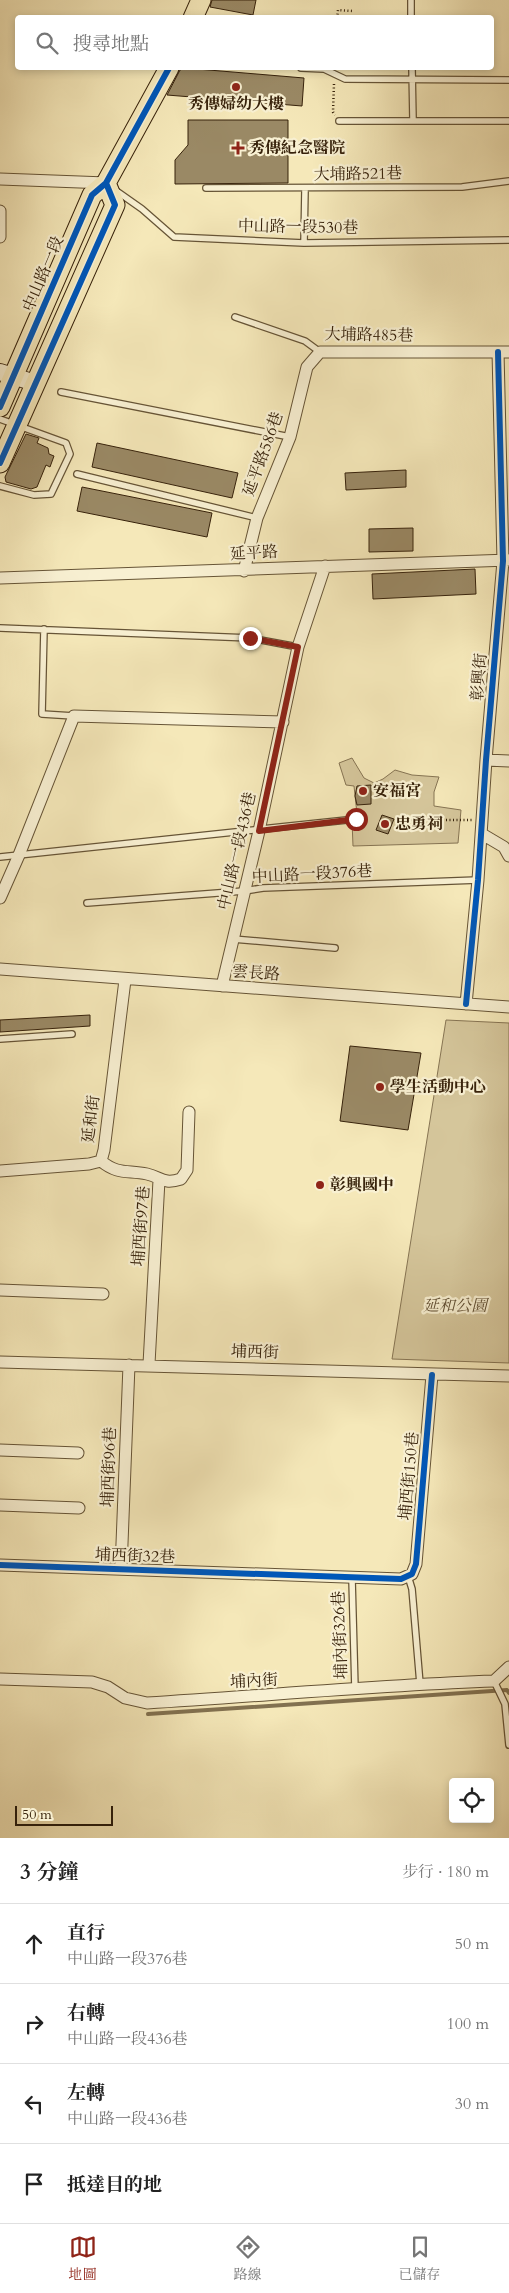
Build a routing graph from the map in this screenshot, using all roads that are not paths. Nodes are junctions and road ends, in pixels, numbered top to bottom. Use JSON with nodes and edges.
{"nodes":[{"id":1,"x":201,"y":0,"type":"edge"},
{"id":2,"x":411,"y":0,"type":"edge"},
{"id":3,"x":194,"y":15,"type":"edge"},
{"id":4,"x":411,"y":15,"type":"edge"},
{"id":5,"x":168,"y":70,"type":"edge"},
{"id":6,"x":326,"y":70,"type":"edge"},
{"id":7,"x":412,"y":70,"type":"edge"},
{"id":8,"x":412,"y":80,"type":"junction"},
{"id":9,"x":509,"y":80,"type":"edge"},
{"id":10,"x":413,"y":120,"type":"junction"},
{"id":11,"x":339,"y":121,"type":"road end"},
{"id":12,"x":509,"y":121,"type":"edge"},
{"id":13,"x":0,"y":179,"type":"edge"},
{"id":14,"x":509,"y":181,"type":"edge"},
{"id":15,"x":106,"y":183,"type":"junction"},
{"id":16,"x":206,"y":188,"type":"dead end"},
{"id":17,"x":305,"y":189,"type":"junction"},
{"id":18,"x":0,"y":211,"type":"edge"},
{"id":19,"x":0,"y":238,"type":"edge"},
{"id":20,"x":509,"y":240,"type":"edge"},
{"id":21,"x":304,"y":243,"type":"junction"},
{"id":22,"x":235,"y":317,"type":"dead end"},
{"id":23,"x":320,"y":352,"type":"junction"},
{"id":24,"x":503,"y":352,"type":"edge"},
{"id":25,"x":7,"y":374,"type":"edge"},
{"id":26,"x":35,"y":383,"type":"junction"},
{"id":27,"x":61,"y":392,"type":"dead end"},
{"id":28,"x":0,"y":407,"type":"edge"},
{"id":29,"x":8,"y":423,"type":"edge"},
{"id":30,"x":290,"y":437,"type":"junction"},
{"id":31,"x":0,"y":463,"type":"edge"},
{"id":32,"x":77,"y":474,"type":"dead end"},
{"id":33,"x":0,"y":486,"type":"edge"},
{"id":34,"x":257,"y":518,"type":"junction"},
{"id":35,"x":506,"y":560,"type":"edge"},
{"id":36,"x":326,"y":566,"type":"junction"},
{"id":37,"x":244,"y":571,"type":"junction"},
{"id":38,"x":0,"y":578,"type":"edge"},
{"id":39,"x":0,"y":628,"type":"edge"},
{"id":40,"x":44,"y":629,"type":"junction"},
{"id":41,"x":298,"y":647,"type":"junction"},
{"id":42,"x":74,"y":716,"type":"junction"},
{"id":43,"x":283,"y":722,"type":"junction"},
{"id":44,"x":486,"y":760,"type":"junction"},
{"id":45,"x":509,"y":761,"type":"edge"},
{"id":46,"x":356,"y":819,"type":"dead end"},
{"id":47,"x":259,"y":831,"type":"junction"},
{"id":48,"x":482,"y":834,"type":"junction"},
{"id":49,"x":20,"y":855,"type":"junction"},
{"id":50,"x":509,"y":856,"type":"edge"},
{"id":51,"x":0,"y":857,"type":"edge"},
{"id":52,"x":478,"y":880,"type":"junction"},
{"id":53,"x":244,"y":891,"type":"junction"},
{"id":54,"x":0,"y":898,"type":"edge"},
{"id":55,"x":87,"y":903,"type":"dead end"},
{"id":56,"x":233,"y":939,"type":"junction"},
{"id":57,"x":335,"y":948,"type":"dead end"},
{"id":58,"x":0,"y":969,"type":"edge"},
{"id":59,"x":124,"y":980,"type":"junction"},
{"id":60,"x":222,"y":986,"type":"junction"},
{"id":61,"x":466,"y":1004,"type":"junction"},
{"id":62,"x":509,"y":1007,"type":"edge"},
{"id":63,"x":72,"y":1034,"type":"dead end"},
{"id":64,"x":0,"y":1039,"type":"edge"},
{"id":65,"x":189,"y":1112,"type":"dead end"},
{"id":66,"x":101,"y":1161,"type":"junction"},
{"id":67,"x":0,"y":1171,"type":"edge"},
{"id":68,"x":159,"y":1180,"type":"junction"},
{"id":69,"x":0,"y":1290,"type":"edge"},
{"id":70,"x":103,"y":1294,"type":"dead end"},
{"id":71,"x":0,"y":1362,"type":"edge"},
{"id":72,"x":150,"y":1364,"type":"junction"},
{"id":73,"x":129,"y":1365,"type":"junction"},
{"id":74,"x":432,"y":1375,"type":"junction"},
{"id":75,"x":509,"y":1376,"type":"edge"},
{"id":76,"x":0,"y":1450,"type":"edge"},
{"id":77,"x":78,"y":1453,"type":"dead end"},
{"id":78,"x":0,"y":1505,"type":"edge"},
{"id":79,"x":79,"y":1508,"type":"dead end"},
{"id":80,"x":0,"y":1565,"type":"edge"},
{"id":81,"x":121,"y":1569,"type":"junction"},
{"id":82,"x":408,"y":1576,"type":"junction"},
{"id":83,"x":352,"y":1579,"type":"junction"},
{"id":84,"x":509,"y":1667,"type":"edge"},
{"id":85,"x":0,"y":1679,"type":"edge"},
{"id":86,"x":494,"y":1681,"type":"junction"},
{"id":87,"x":420,"y":1684,"type":"junction"},
{"id":88,"x":355,"y":1690,"type":"junction"},
{"id":89,"x":509,"y":1745,"type":"edge"}],
"edges":[{"from":1,"to":3,"type":"main road"},
{"from":2,"to":4,"type":"lane"},
{"from":5,"to":15,"type":"main road","name":"中山路一段"},
{"from":6,"to":8,"type":"lane"},
{"from":7,"to":8,"type":"lane"},
{"from":8,"to":9,"type":"lane"},
{"from":8,"to":10,"type":"lane"},
{"from":10,"to":11,"type":"lane"},
{"from":10,"to":12,"type":"lane"},
{"from":13,"to":15,"type":"street"},
{"from":14,"to":17,"type":"lane","name":"大埔路521巷"},
{"from":15,"to":21,"type":"lane","name":"中山路一段530巷"},
{"from":15,"to":25,"type":"main road","name":"中山路一段"},
{"from":15,"to":26,"type":"main road"},
{"from":16,"to":17,"type":"lane","name":"大埔路521巷"},
{"from":17,"to":21,"type":"lane"},
{"from":18,"to":19,"type":"street"},
{"from":20,"to":21,"type":"lane","name":"中山路一段530巷"},
{"from":22,"to":23,"type":"lane","name":"大埔路485巷"},
{"from":23,"to":24,"type":"street","name":"大埔路485巷"},
{"from":23,"to":30,"type":"street","name":"延平路586巷"},
{"from":24,"to":35,"type":"street","name":"彰興街"},
{"from":25,"to":26,"type":"street"},
{"from":25,"to":28,"type":"main road","name":"中山路一段"},
{"from":26,"to":29,"type":"main road"},
{"from":27,"to":30,"type":"lane"},
{"from":29,"to":31,"type":"main road"},
{"from":29,"to":33,"type":"lane"},
{"from":30,"to":34,"type":"street","name":"延平路586巷"},
{"from":32,"to":34,"type":"lane"},
{"from":34,"to":37,"type":"street","name":"延平路586巷"},
{"from":35,"to":36,"type":"street","name":"延平路"},
{"from":35,"to":44,"type":"street","name":"彰興街"},
{"from":36,"to":37,"type":"street","name":"延平路"},
{"from":36,"to":41,"type":"street","name":"中山路一段436巷"},
{"from":37,"to":38,"type":"street","name":"延平路"},
{"from":39,"to":40,"type":"lane"},
{"from":40,"to":41,"type":"lane"},
{"from":40,"to":42,"type":"lane"},
{"from":41,"to":43,"type":"street","name":"中山路一段436巷"},
{"from":42,"to":43,"type":"street"},
{"from":42,"to":49,"type":"street"},
{"from":43,"to":47,"type":"street","name":"中山路一段436巷"},
{"from":44,"to":45,"type":"street"},
{"from":44,"to":48,"type":"street","name":"彰興街"},
{"from":46,"to":47,"type":"lane"},
{"from":47,"to":49,"type":"lane"},
{"from":47,"to":53,"type":"street","name":"中山路一段436巷"},
{"from":48,"to":50,"type":"street"},
{"from":48,"to":52,"type":"street","name":"彰興街"},
{"from":49,"to":51,"type":"lane"},
{"from":49,"to":54,"type":"street"},
{"from":52,"to":53,"type":"lane","name":"中山路一段376巷"},
{"from":52,"to":61,"type":"street","name":"彰興街"},
{"from":53,"to":55,"type":"lane","name":"中山路一段376巷"},
{"from":53,"to":56,"type":"street","name":"中山路一段436巷"},
{"from":56,"to":57,"type":"lane"},
{"from":56,"to":60,"type":"street","name":"中山路一段436巷"},
{"from":58,"to":59,"type":"street","name":"雲長路"},
{"from":59,"to":60,"type":"street","name":"雲長路"},
{"from":59,"to":66,"type":"street","name":"延和街"},
{"from":60,"to":61,"type":"street","name":"雲長路"},
{"from":61,"to":62,"type":"street","name":"雲長路"},
{"from":63,"to":64,"type":"lane"},
{"from":65,"to":68,"type":"street","name":"埔西街97巷"},
{"from":66,"to":67,"type":"street","name":"延和街"},
{"from":66,"to":68,"type":"street"},
{"from":68,"to":72,"type":"street","name":"埔西街97巷"},
{"from":69,"to":70,"type":"street"},
{"from":71,"to":73,"type":"street","name":"埔西街"},
{"from":72,"to":73,"type":"street","name":"埔西街"},
{"from":72,"to":74,"type":"street","name":"埔西街"},
{"from":73,"to":81,"type":"street","name":"埔西街96巷"},
{"from":74,"to":75,"type":"street","name":"埔西街"},
{"from":74,"to":82,"type":"street","name":"埔西街150巷"},
{"from":76,"to":77,"type":"street"},
{"from":78,"to":79,"type":"street"},
{"from":80,"to":81,"type":"street","name":"埔西街32巷"},
{"from":81,"to":83,"type":"street","name":"埔西街32巷"},
{"from":82,"to":83,"type":"street","name":"埔西街32巷"},
{"from":82,"to":87,"type":"lane"},
{"from":83,"to":88,"type":"lane","name":"埔內街326巷"},
{"from":84,"to":86,"type":"street"},
{"from":85,"to":88,"type":"street","name":"埔內街"},
{"from":86,"to":87,"type":"street","name":"埔內街"},
{"from":86,"to":89,"type":"lane"},
{"from":87,"to":88,"type":"street","name":"埔內街"}]}
